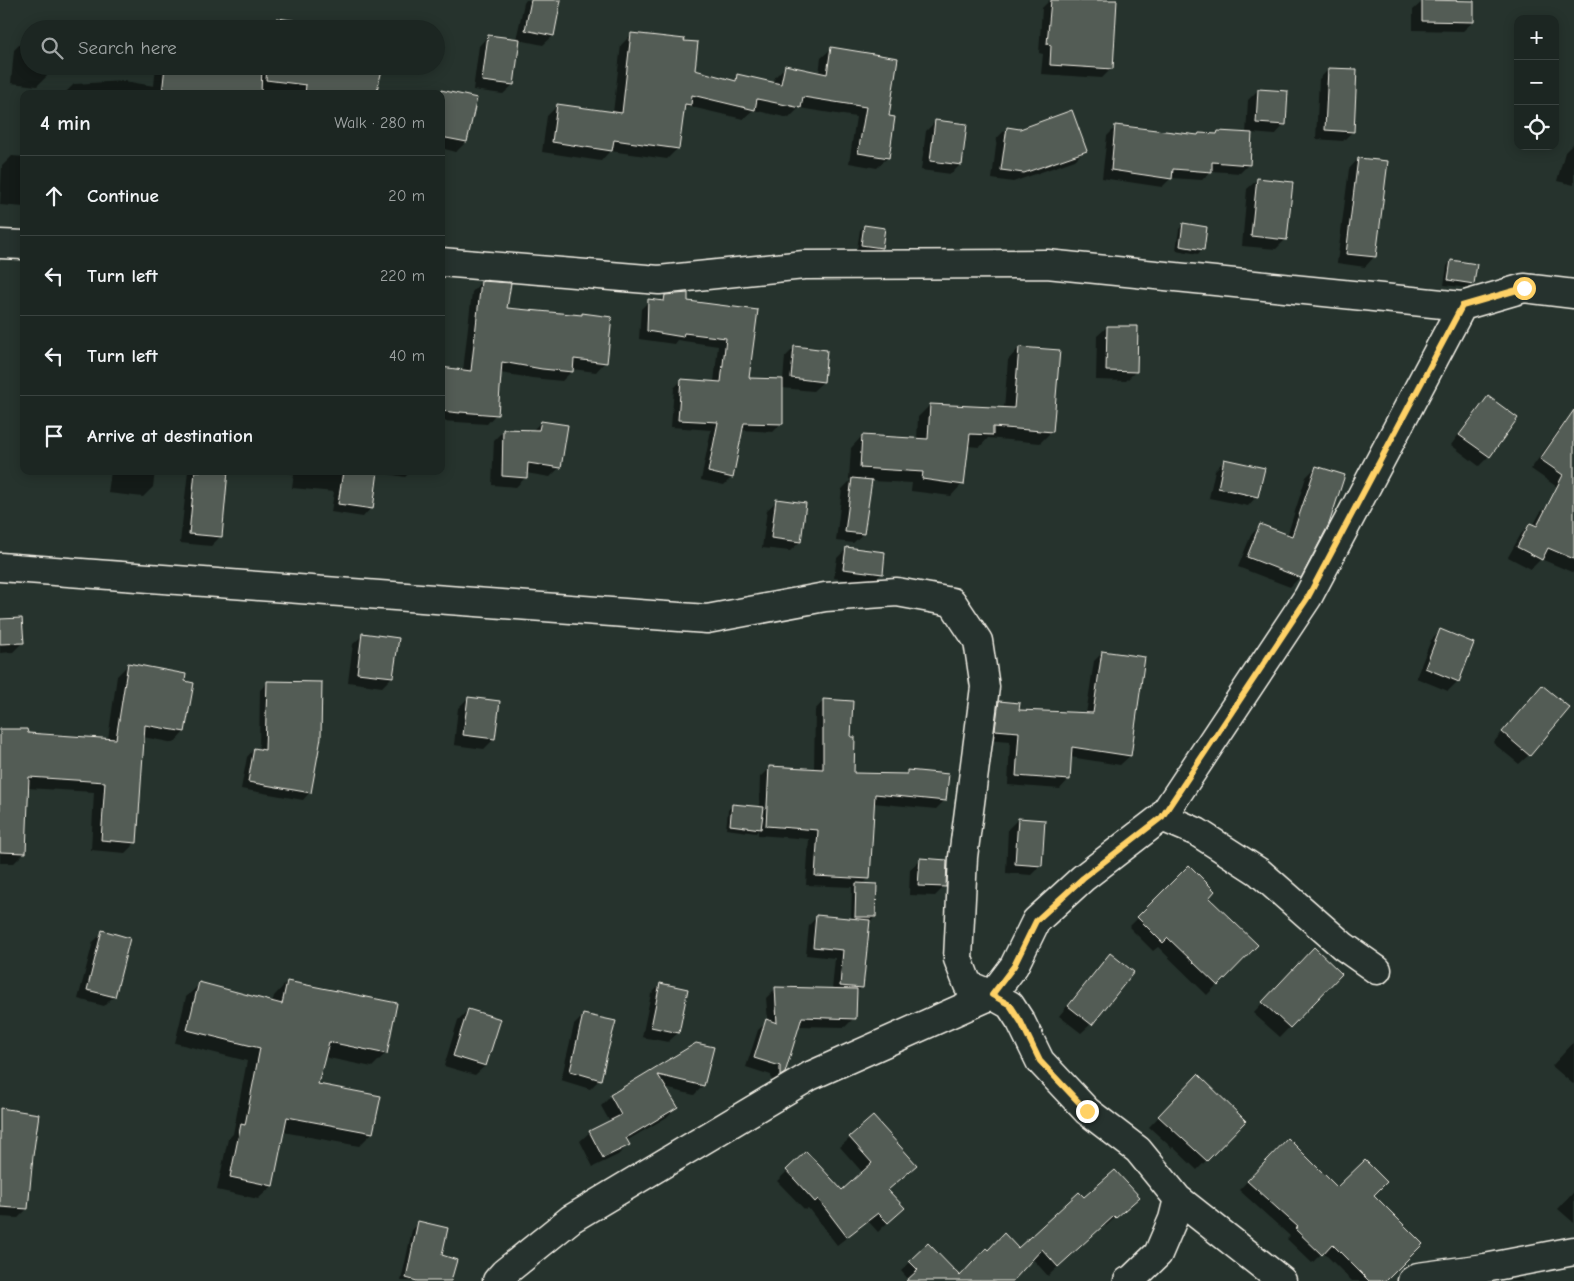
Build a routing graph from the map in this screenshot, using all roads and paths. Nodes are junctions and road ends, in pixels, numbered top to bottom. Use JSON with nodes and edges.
{"nodes":[{"id":1,"x":0,"y":244,"type":"edge"},
{"id":2,"x":20,"y":245,"type":"edge"},
{"id":3,"x":445,"y":262,"type":"edge"},
{"id":4,"x":1574,"y":294,"type":"edge"},
{"id":5,"x":1462,"y":306,"type":"junction"},
{"id":6,"x":0,"y":567,"type":"edge"},
{"id":7,"x":1162,"y":817,"type":"junction"},
{"id":8,"x":1377,"y":970,"type":"dead end"},
{"id":9,"x":992,"y":995,"type":"junction"},
{"id":10,"x":1178,"y":1200,"type":"junction"},
{"id":11,"x":1574,"y":1252,"type":"edge"},
{"id":12,"x":497,"y":1281,"type":"edge"},
{"id":13,"x":1128,"y":1281,"type":"edge"},
{"id":14,"x":1282,"y":1281,"type":"edge"},
{"id":15,"x":1412,"y":1281,"type":"edge"}],
"edges":[{"from":1,"to":2,"type":"street"},
{"from":3,"to":5,"type":"street"},
{"from":4,"to":5,"type":"street"},
{"from":5,"to":7,"type":"street"},
{"from":6,"to":9,"type":"street"},
{"from":7,"to":8,"type":"street"},
{"from":7,"to":9,"type":"street"},
{"from":9,"to":10,"type":"street"},
{"from":9,"to":12,"type":"street"},
{"from":10,"to":13,"type":"street"},
{"from":10,"to":14,"type":"street"},
{"from":11,"to":15,"type":"street"}]}
